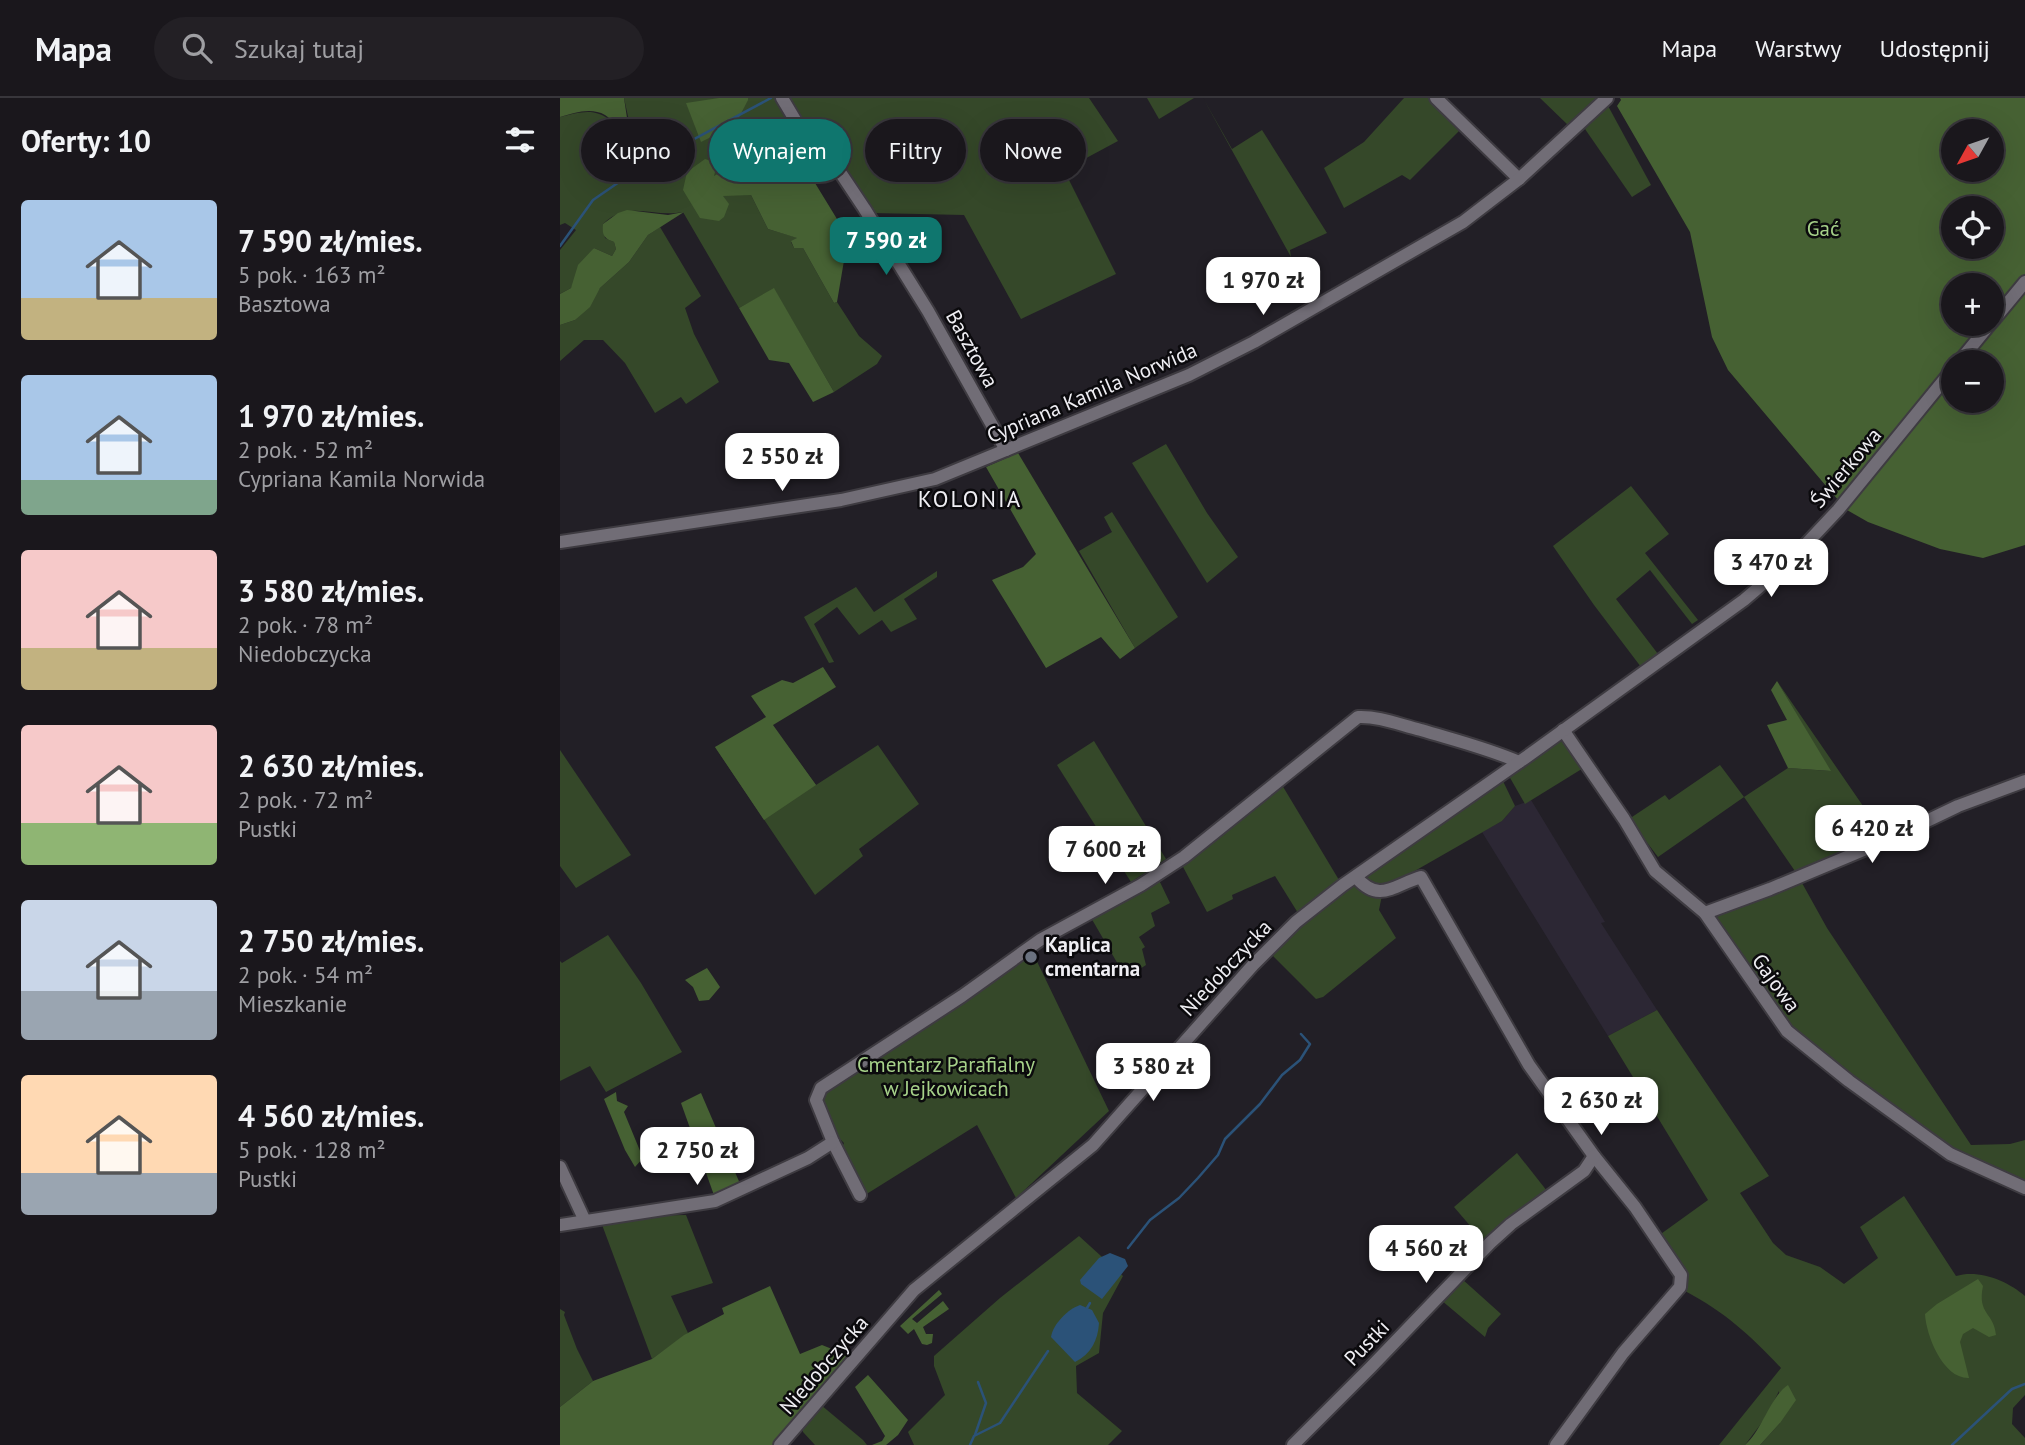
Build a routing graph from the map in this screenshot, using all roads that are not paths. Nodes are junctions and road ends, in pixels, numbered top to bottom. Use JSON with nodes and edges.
{"nodes":[{"id":1,"x":782,"y":98,"type":"edge"},
{"id":2,"x":1436,"y":98,"type":"edge"},
{"id":3,"x":1607,"y":98,"type":"edge"},
{"id":4,"x":1519,"y":179,"type":"junction"},
{"id":5,"x":2025,"y":282,"type":"edge"},
{"id":6,"x":2004,"y":307,"type":"edge"},
{"id":7,"x":1980,"y":336,"type":"edge"},
{"id":8,"x":1969,"y":350,"type":"edge"},
{"id":9,"x":1941,"y":384,"type":"edge"},
{"id":10,"x":1006,"y":450,"type":"junction"},
{"id":11,"x":560,"y":542,"type":"edge"},
{"id":12,"x":1563,"y":730,"type":"junction"},
{"id":13,"x":1522,"y":760,"type":"junction"},
{"id":14,"x":2025,"y":781,"type":"edge"},
{"id":15,"x":1356,"y":877,"type":"junction"},
{"id":16,"x":1705,"y":913,"type":"junction"},
{"id":17,"x":833,"y":1142,"type":"junction"},
{"id":18,"x":1594,"y":1156,"type":"junction"},
{"id":19,"x":560,"y":1167,"type":"edge"},
{"id":20,"x":2025,"y":1188,"type":"edge"},
{"id":21,"x":860,"y":1195,"type":"dead end"},
{"id":22,"x":585,"y":1221,"type":"junction"},
{"id":23,"x":560,"y":1225,"type":"edge"},
{"id":24,"x":780,"y":1445,"type":"edge"},
{"id":25,"x":1293,"y":1445,"type":"edge"},
{"id":26,"x":1556,"y":1445,"type":"edge"}],
"edges":[{"from":1,"to":10,"type":"street","name":"Basztowa"},
{"from":2,"to":4,"type":"street"},
{"from":3,"to":4,"type":"street","name":"Cypriana Kamila Norwida"},
{"from":4,"to":10,"type":"street","name":"Cypriana Kamila Norwida"},
{"from":5,"to":6,"type":"street"},
{"from":7,"to":8,"type":"street"},
{"from":9,"to":12,"type":"street","name":"Świerkowa"},
{"from":10,"to":11,"type":"street","name":"Cypriana Kamila Norwida"},
{"from":12,"to":13,"type":"street","name":"Świerkowa"},
{"from":12,"to":16,"type":"street","name":"Gajowa"},
{"from":13,"to":15,"type":"street","name":"Niedobczycka"},
{"from":13,"to":17,"type":"street"},
{"from":14,"to":16,"type":"street"},
{"from":15,"to":18,"type":"street"},
{"from":15,"to":24,"type":"street","name":"Niedobczycka"},
{"from":16,"to":20,"type":"street","name":"Gajowa"},
{"from":17,"to":21,"type":"street"},
{"from":17,"to":22,"type":"street"},
{"from":18,"to":25,"type":"street","name":"Pustki"},
{"from":18,"to":26,"type":"street"},
{"from":19,"to":22,"type":"street"},
{"from":22,"to":23,"type":"street"}]}
